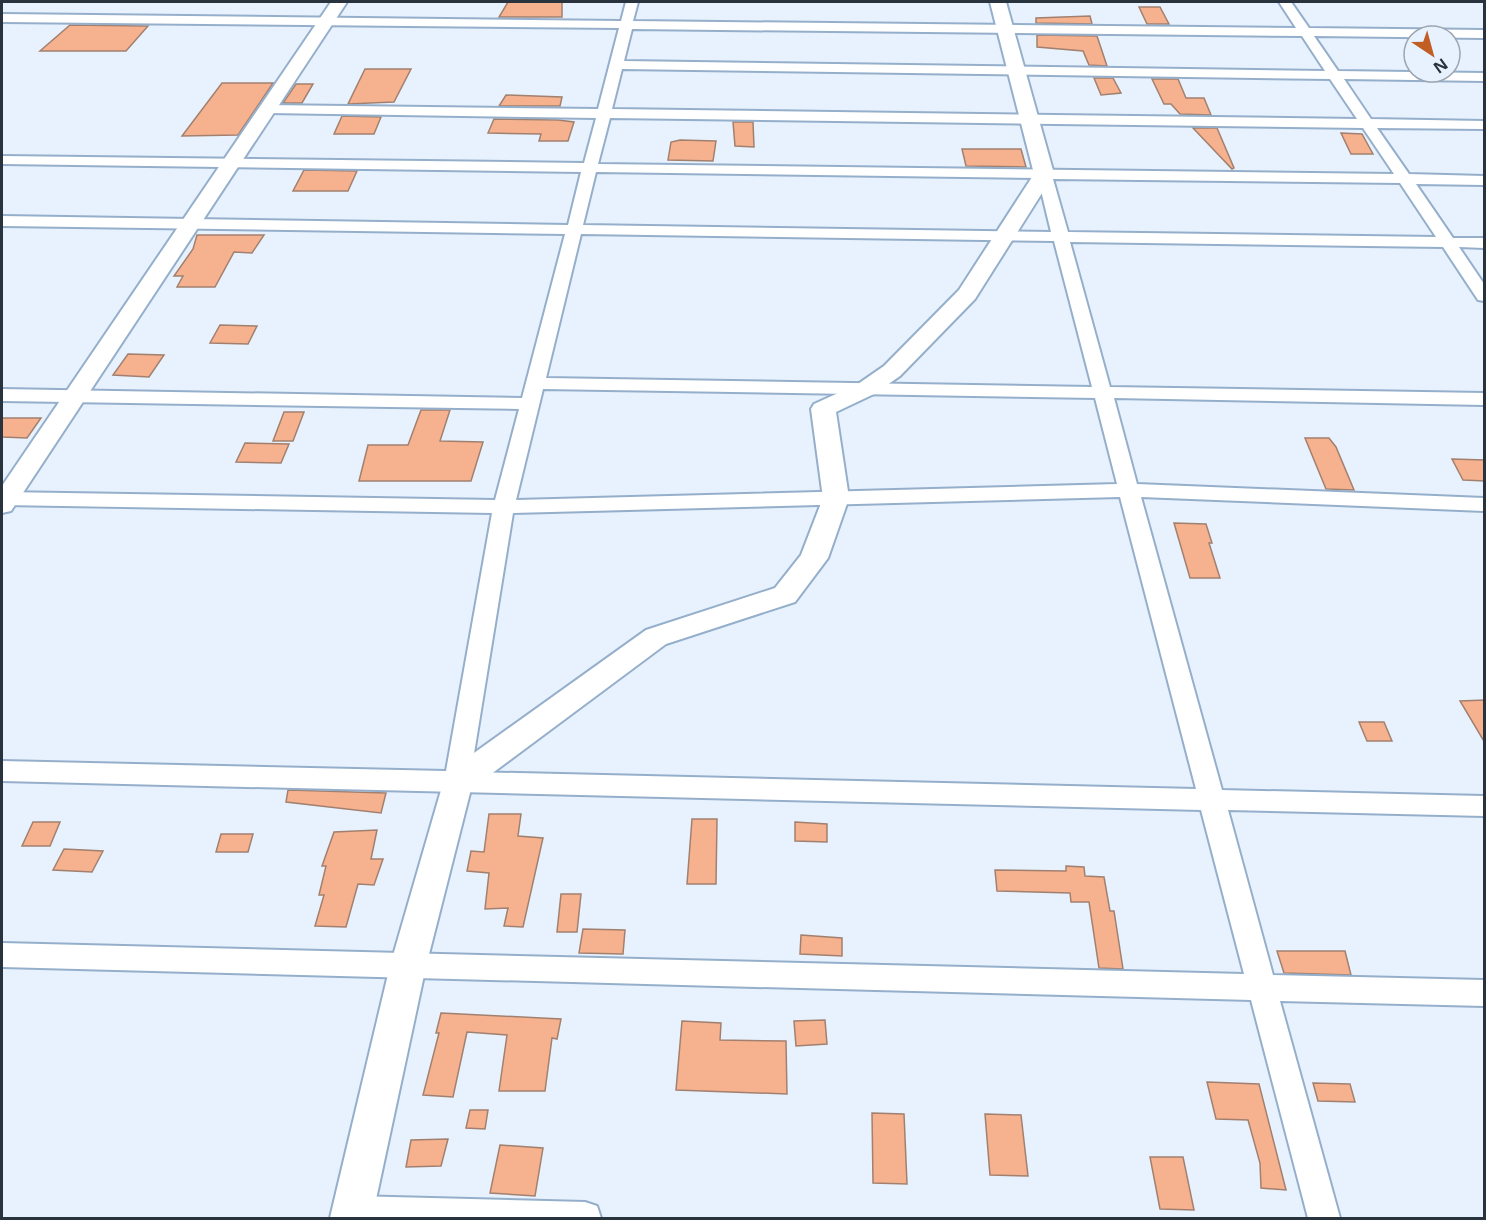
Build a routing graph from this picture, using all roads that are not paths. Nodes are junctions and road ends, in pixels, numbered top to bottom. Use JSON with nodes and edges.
{"nodes":[{"id":1,"x":339,"y":2,"type":"edge"},
{"id":2,"x":632,"y":2,"type":"edge"},
{"id":3,"x":999,"y":2,"type":"edge"},
{"id":4,"x":1286,"y":2,"type":"edge"},
{"id":5,"x":28,"y":7,"type":"dead end"},
{"id":6,"x":2,"y":18,"type":"edge"},
{"id":7,"x":16,"y":18,"type":"junction"},
{"id":8,"x":325,"y":21,"type":"junction"},
{"id":9,"x":626,"y":25,"type":"junction"},
{"id":10,"x":1006,"y":29,"type":"junction"},
{"id":11,"x":2,"y":31,"type":"edge"},
{"id":12,"x":1306,"y":32,"type":"junction"},
{"id":13,"x":1485,"y":34,"type":"edge"},
{"id":14,"x":616,"y":65,"type":"junction"},
{"id":15,"x":1017,"y":70,"type":"junction"},
{"id":16,"x":1337,"y":76,"type":"junction"},
{"id":17,"x":1485,"y":77,"type":"edge"},
{"id":18,"x":267,"y":109,"type":"junction"},
{"id":19,"x":604,"y":114,"type":"junction"},
{"id":20,"x":1030,"y":119,"type":"junction"},
{"id":21,"x":1368,"y":123,"type":"junction"},
{"id":22,"x":1485,"y":125,"type":"edge"},
{"id":23,"x":2,"y":160,"type":"edge"},
{"id":24,"x":231,"y":163,"type":"junction"},
{"id":25,"x":590,"y":168,"type":"junction"},
{"id":26,"x":1044,"y":174,"type":"junction"},
{"id":27,"x":1405,"y":179,"type":"junction"},
{"id":28,"x":1485,"y":180,"type":"edge"},
{"id":29,"x":2,"y":221,"type":"edge"},
{"id":30,"x":190,"y":224,"type":"junction"},
{"id":31,"x":574,"y":229,"type":"junction"},
{"id":32,"x":1006,"y":236,"type":"junction"},
{"id":33,"x":1061,"y":236,"type":"junction"},
{"id":34,"x":1448,"y":242,"type":"junction"},
{"id":35,"x":1485,"y":243,"type":"edge"},
{"id":36,"x":1485,"y":296,"type":"edge"},
{"id":37,"x":536,"y":383,"type":"junction"},
{"id":38,"x":866,"y":389,"type":"junction"},
{"id":39,"x":1103,"y":393,"type":"junction"},
{"id":40,"x":2,"y":395,"type":"edge"},
{"id":41,"x":75,"y":396,"type":"junction"},
{"id":42,"x":1485,"y":399,"type":"edge"},
{"id":43,"x":531,"y":404,"type":"junction"},
{"id":44,"x":1129,"y":490,"type":"junction"},
{"id":45,"x":836,"y":498,"type":"junction"},
{"id":46,"x":3,"y":500,"type":"edge"},
{"id":47,"x":1485,"y":504,"type":"edge"},
{"id":48,"x":504,"y":507,"type":"junction"},
{"id":49,"x":2,"y":771,"type":"edge"},
{"id":50,"x":457,"y":782,"type":"junction"},
{"id":51,"x":1212,"y":800,"type":"junction"},
{"id":52,"x":1485,"y":806,"type":"edge"},
{"id":53,"x":2,"y":955,"type":"edge"},
{"id":54,"x":408,"y":966,"type":"junction"},
{"id":55,"x":1262,"y":987,"type":"junction"},
{"id":56,"x":1485,"y":993,"type":"edge"},
{"id":57,"x":352,"y":1215,"type":"edge"},
{"id":58,"x":585,"y":1218,"type":"edge"},
{"id":59,"x":1324,"y":1218,"type":"edge"}],
"edges":[{"from":1,"to":8,"type":"street"},
{"from":2,"to":9,"type":"street"},
{"from":3,"to":10,"type":"street"},
{"from":4,"to":12,"type":"street"},
{"from":5,"to":7,"type":"street"},
{"from":6,"to":7,"type":"street"},
{"from":7,"to":8,"type":"street"},
{"from":7,"to":11,"type":"street"},
{"from":8,"to":9,"type":"street"},
{"from":8,"to":18,"type":"street"},
{"from":9,"to":10,"type":"street"},
{"from":9,"to":14,"type":"street"},
{"from":10,"to":12,"type":"street"},
{"from":10,"to":15,"type":"street"},
{"from":12,"to":13,"type":"street"},
{"from":12,"to":16,"type":"street"},
{"from":14,"to":15,"type":"street"},
{"from":14,"to":19,"type":"street"},
{"from":15,"to":16,"type":"street"},
{"from":15,"to":20,"type":"street"},
{"from":16,"to":17,"type":"street"},
{"from":16,"to":21,"type":"street"},
{"from":18,"to":19,"type":"street"},
{"from":18,"to":24,"type":"street"},
{"from":19,"to":20,"type":"street"},
{"from":19,"to":25,"type":"street"},
{"from":20,"to":21,"type":"street"},
{"from":20,"to":26,"type":"street"},
{"from":21,"to":22,"type":"street"},
{"from":21,"to":27,"type":"street"},
{"from":23,"to":24,"type":"street"},
{"from":24,"to":25,"type":"street"},
{"from":24,"to":30,"type":"street"},
{"from":25,"to":26,"type":"street"},
{"from":25,"to":31,"type":"street"},
{"from":26,"to":27,"type":"street"},
{"from":26,"to":32,"type":"street"},
{"from":26,"to":33,"type":"street"},
{"from":27,"to":28,"type":"street"},
{"from":27,"to":34,"type":"street"},
{"from":29,"to":30,"type":"street"},
{"from":30,"to":31,"type":"street"},
{"from":30,"to":41,"type":"street"},
{"from":31,"to":32,"type":"street"},
{"from":31,"to":37,"type":"street"},
{"from":32,"to":33,"type":"street"},
{"from":32,"to":38,"type":"street"},
{"from":33,"to":34,"type":"street"},
{"from":33,"to":39,"type":"street"},
{"from":34,"to":35,"type":"street"},
{"from":34,"to":36,"type":"street"},
{"from":37,"to":38,"type":"street"},
{"from":37,"to":43,"type":"street"},
{"from":38,"to":39,"type":"street"},
{"from":38,"to":45,"type":"street"},
{"from":39,"to":42,"type":"street"},
{"from":39,"to":44,"type":"street"},
{"from":40,"to":41,"type":"street"},
{"from":41,"to":43,"type":"street"},
{"from":41,"to":46,"type":"street"},
{"from":43,"to":48,"type":"street"},
{"from":44,"to":45,"type":"street"},
{"from":44,"to":47,"type":"street"},
{"from":44,"to":51,"type":"street"},
{"from":45,"to":48,"type":"street"},
{"from":45,"to":50,"type":"street"},
{"from":46,"to":48,"type":"street"},
{"from":48,"to":50,"type":"street"},
{"from":49,"to":50,"type":"street"},
{"from":50,"to":51,"type":"street"},
{"from":50,"to":54,"type":"street"},
{"from":51,"to":52,"type":"street"},
{"from":51,"to":55,"type":"street"},
{"from":53,"to":54,"type":"street"},
{"from":54,"to":55,"type":"street"},
{"from":54,"to":57,"type":"street"},
{"from":55,"to":56,"type":"street"},
{"from":55,"to":59,"type":"street"},
{"from":57,"to":58,"type":"street"}]}
